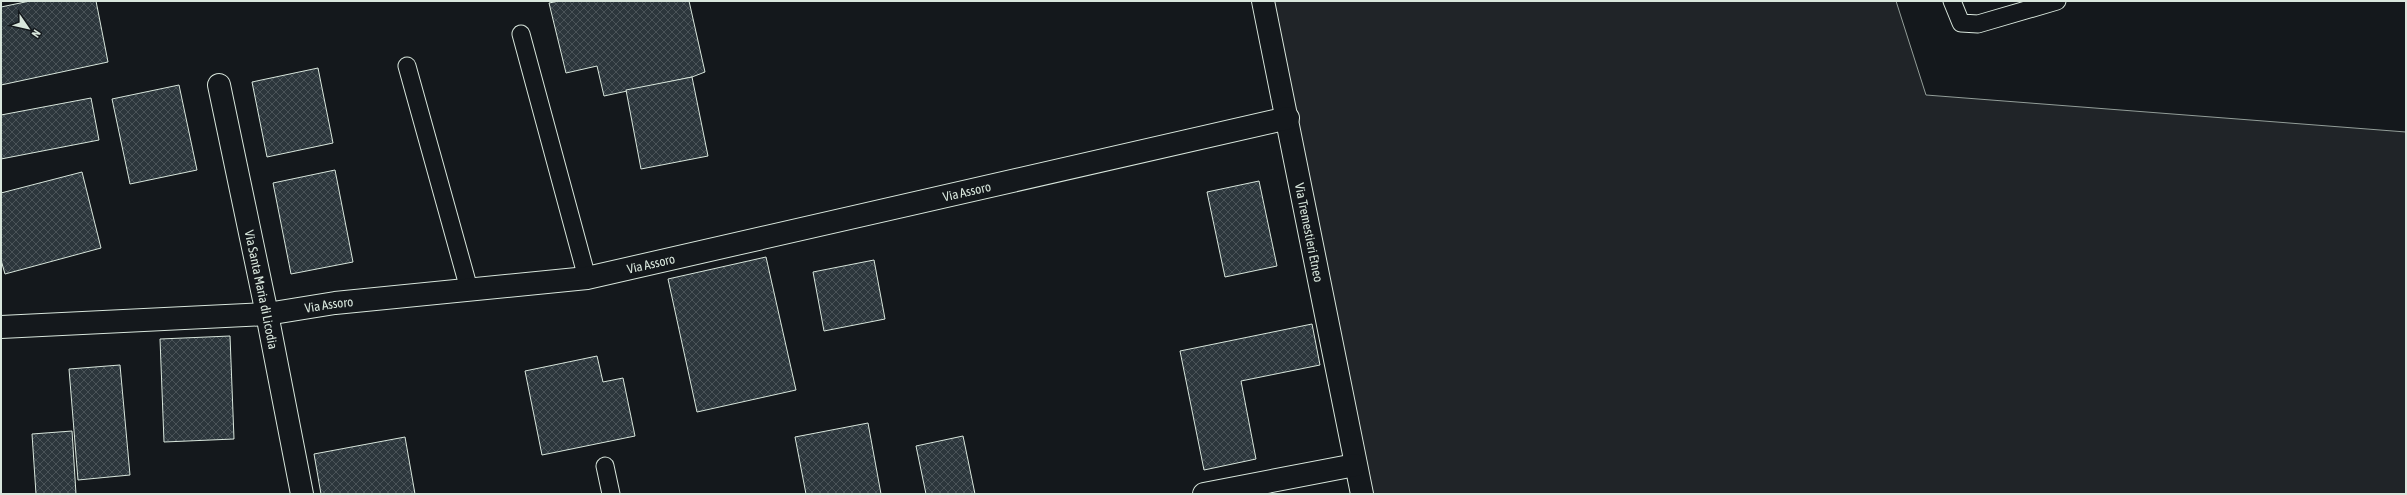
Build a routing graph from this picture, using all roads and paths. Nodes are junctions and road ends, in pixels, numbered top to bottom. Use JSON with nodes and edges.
{"nodes":[{"id":1,"x":1263,"y":1,"type":"edge"},
{"id":2,"x":1952,"y":1,"type":"edge"},
{"id":3,"x":2057,"y":1,"type":"edge"},
{"id":4,"x":521,"y":34,"type":"dead end"},
{"id":5,"x":406,"y":66,"type":"dead end"},
{"id":6,"x":219,"y":85,"type":"dead end"},
{"id":7,"x":1288,"y":118,"type":"junction"},
{"id":8,"x":586,"y":278,"type":"junction"},
{"id":9,"x":469,"y":289,"type":"junction"},
{"id":10,"x":267,"y":314,"type":"junction"},
{"id":11,"x":1,"y":327,"type":"edge"},
{"id":12,"x":1355,"y":465,"type":"junction"},
{"id":13,"x":605,"y":466,"type":"dead end"},
{"id":14,"x":302,"y":494,"type":"edge"},
{"id":15,"x":611,"y":494,"type":"edge"},
{"id":16,"x":1204,"y":494,"type":"edge"},
{"id":17,"x":1362,"y":494,"type":"edge"}],
"edges":[{"from":1,"to":7,"type":"street","name":"Via Tremestieri Etneo"},
{"from":2,"to":3,"type":"lane"},
{"from":4,"to":8,"type":"lane"},
{"from":5,"to":9,"type":"lane"},
{"from":6,"to":10,"type":"street","name":"Via Santa Maria di Licodia"},
{"from":7,"to":8,"type":"street","name":"Via Assoro"},
{"from":7,"to":12,"type":"street","name":"Via Tremestieri Etneo"},
{"from":8,"to":9,"type":"street","name":"Via Assoro"},
{"from":9,"to":10,"type":"street","name":"Via Assoro"},
{"from":10,"to":11,"type":"street","name":"Via Assoro"},
{"from":10,"to":14,"type":"street","name":"Via Santa Maria di Licodia"},
{"from":12,"to":16,"type":"street"},
{"from":12,"to":17,"type":"street","name":"Via Tremestieri Etneo"},
{"from":13,"to":15,"type":"lane"}]}
